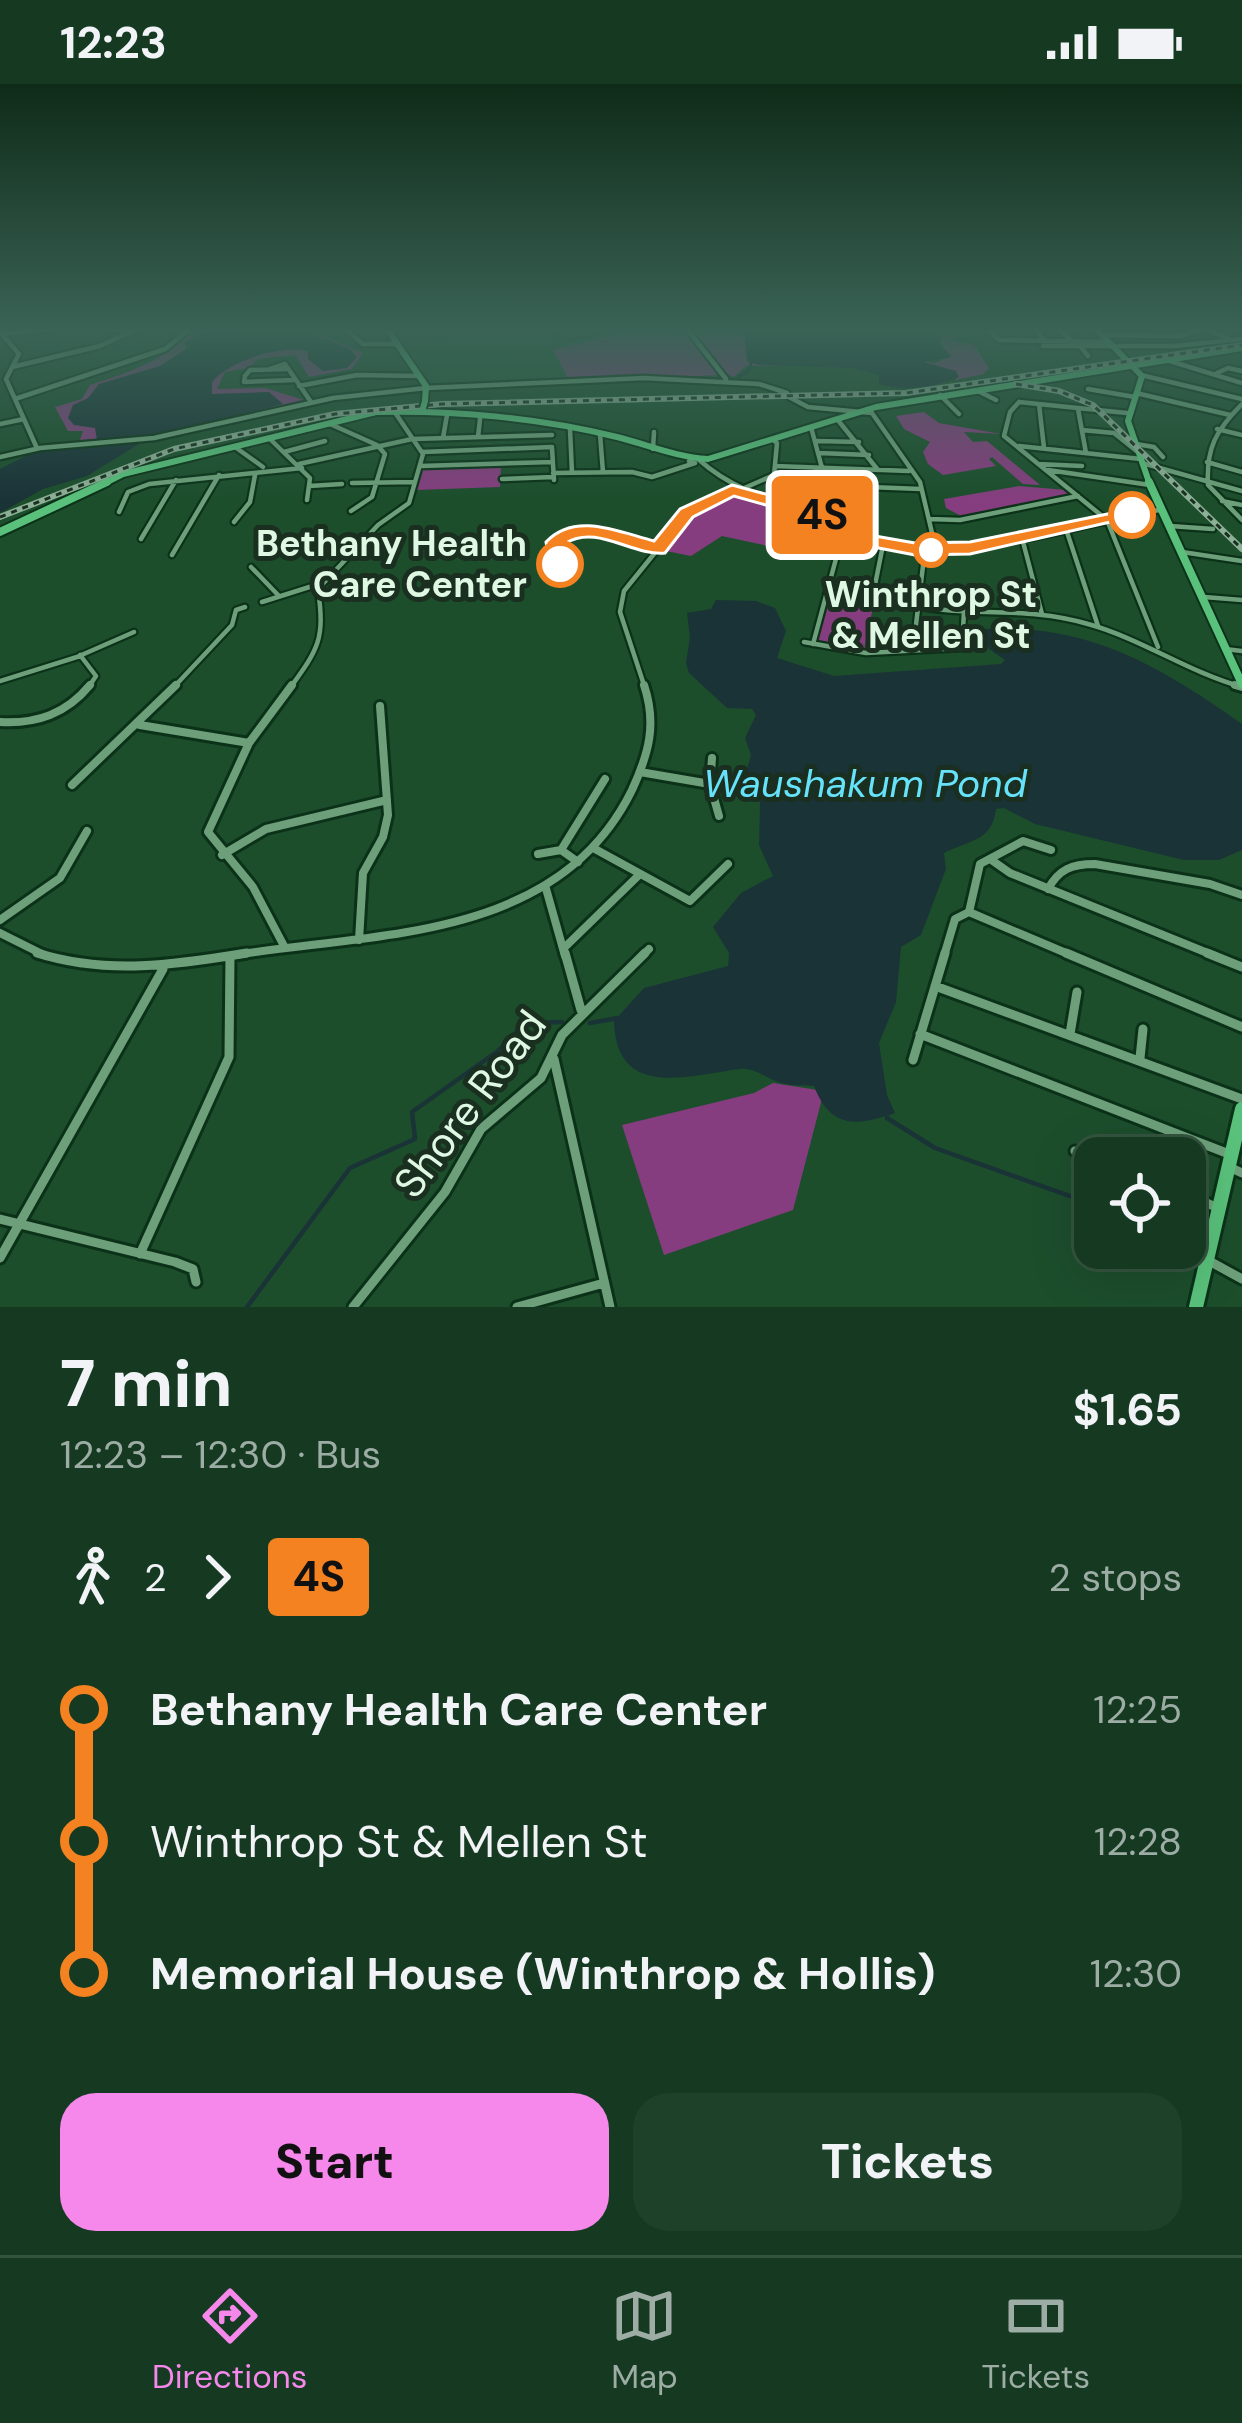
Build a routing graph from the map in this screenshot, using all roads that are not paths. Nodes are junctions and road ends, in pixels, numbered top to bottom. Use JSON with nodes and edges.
{"nodes":[{"id":1,"x":9,"y":386,"type":"edge"},
{"id":2,"x":54,"y":386,"type":"edge"},
{"id":3,"x":299,"y":386,"type":"edge"},
{"id":4,"x":461,"y":386,"type":"edge"},
{"id":5,"x":776,"y":386,"type":"edge"},
{"id":6,"x":992,"y":386,"type":"edge"},
{"id":7,"x":1006,"y":386,"type":"edge"},
{"id":8,"x":1138,"y":386,"type":"edge"},
{"id":9,"x":1189,"y":386,"type":"edge"},
{"id":10,"x":426,"y":388,"type":"junction"},
{"id":11,"x":1088,"y":388,"type":"dead end"},
{"id":12,"x":975,"y":389,"type":"junction"},
{"id":13,"x":940,"y":395,"type":"junction"},
{"id":14,"x":1136,"y":395,"type":"junction"},
{"id":15,"x":15,"y":399,"type":"junction"},
{"id":16,"x":997,"y":400,"type":"dead end"},
{"id":17,"x":1242,"y":401,"type":"edge"},
{"id":18,"x":311,"y":402,"type":"junction"},
{"id":19,"x":1019,"y":402,"type":"junction"},
{"id":20,"x":1039,"y":404,"type":"junction"},
{"id":21,"x":423,"y":407,"type":"junction"},
{"id":22,"x":1078,"y":407,"type":"junction"},
{"id":23,"x":864,"y":410,"type":"junction"},
{"id":24,"x":394,"y":411,"type":"junction"},
{"id":25,"x":1127,"y":412,"type":"junction"},
{"id":26,"x":959,"y":414,"type":"dead end"},
{"id":27,"x":1232,"y":414,"type":"junction"},
{"id":28,"x":447,"y":415,"type":"junction"},
{"id":29,"x":1242,"y":416,"type":"edge"},
{"id":30,"x":480,"y":418,"type":"junction"},
{"id":31,"x":24,"y":419,"type":"junction"},
{"id":32,"x":837,"y":419,"type":"junction"},
{"id":33,"x":329,"y":423,"type":"junction"},
{"id":34,"x":0,"y":424,"type":"edge"},
{"id":35,"x":574,"y":427,"type":"junction"},
{"id":36,"x":811,"y":427,"type":"junction"},
{"id":37,"x":1217,"y":429,"type":"junction"},
{"id":38,"x":552,"y":430,"type":"junction"},
{"id":39,"x":1082,"y":430,"type":"junction"},
{"id":40,"x":654,"y":432,"type":"dead end"},
{"id":41,"x":600,"y":434,"type":"junction"},
{"id":42,"x":1242,"y":435,"type":"edge"},
{"id":43,"x":478,"y":437,"type":"junction"},
{"id":44,"x":443,"y":438,"type":"junction"},
{"id":45,"x":270,"y":439,"type":"junction"},
{"id":46,"x":412,"y":439,"type":"junction"},
{"id":47,"x":773,"y":440,"type":"junction"},
{"id":48,"x":325,"y":441,"type":"dead end"},
{"id":49,"x":817,"y":441,"type":"junction"},
{"id":50,"x":859,"y":442,"type":"junction"},
{"id":51,"x":377,"y":445,"type":"junction"},
{"id":52,"x":36,"y":446,"type":"junction"},
{"id":53,"x":1015,"y":446,"type":"junction"},
{"id":54,"x":235,"y":447,"type":"junction"},
{"id":55,"x":552,"y":447,"type":"junction"},
{"id":56,"x":653,"y":448,"type":"junction"},
{"id":57,"x":1044,"y":448,"type":"junction"},
{"id":58,"x":477,"y":450,"type":"junction"},
{"id":59,"x":284,"y":452,"type":"junction"},
{"id":60,"x":422,"y":452,"type":"junction"},
{"id":61,"x":819,"y":453,"type":"junction"},
{"id":62,"x":1086,"y":453,"type":"junction"},
{"id":63,"x":870,"y":455,"type":"junction"},
{"id":64,"x":1139,"y":455,"type":"junction"},
{"id":65,"x":1163,"y":457,"type":"dead end"},
{"id":66,"x":0,"y":458,"type":"edge"},
{"id":67,"x":694,"y":461,"type":"junction"},
{"id":68,"x":553,"y":462,"type":"junction"},
{"id":69,"x":1207,"y":462,"type":"junction"},
{"id":70,"x":476,"y":464,"type":"junction"},
{"id":71,"x":1037,"y":464,"type":"junction"},
{"id":72,"x":300,"y":466,"type":"junction"},
{"id":73,"x":420,"y":466,"type":"junction"},
{"id":74,"x":775,"y":466,"type":"junction"},
{"id":75,"x":1082,"y":466,"type":"dead end"},
{"id":76,"x":263,"y":467,"type":"dead end"},
{"id":77,"x":819,"y":468,"type":"junction"},
{"id":78,"x":878,"y":470,"type":"junction"},
{"id":79,"x":1045,"y":470,"type":"junction"},
{"id":80,"x":910,"y":471,"type":"junction"},
{"id":81,"x":603,"y":472,"type":"junction"},
{"id":82,"x":1242,"y":472,"type":"edge"},
{"id":83,"x":572,"y":473,"type":"junction"},
{"id":84,"x":219,"y":474,"type":"junction"},
{"id":85,"x":255,"y":475,"type":"junction"},
{"id":86,"x":553,"y":477,"type":"junction"},
{"id":87,"x":176,"y":479,"type":"junction"},
{"id":88,"x":502,"y":479,"type":"dead end"},
{"id":89,"x":1207,"y":481,"type":"junction"},
{"id":90,"x":416,"y":482,"type":"junction"},
{"id":91,"x":352,"y":483,"type":"dead end"},
{"id":92,"x":377,"y":483,"type":"junction"},
{"id":93,"x":342,"y":484,"type":"dead end"},
{"id":94,"x":817,"y":485,"type":"junction"},
{"id":95,"x":1150,"y":485,"type":"junction"},
{"id":96,"x":309,"y":486,"type":"junction"},
{"id":97,"x":921,"y":489,"type":"junction"},
{"id":98,"x":732,"y":490,"type":"junction"},
{"id":99,"x":1242,"y":491,"type":"edge"},
{"id":100,"x":1078,"y":496,"type":"junction"},
{"id":101,"x":307,"y":500,"type":"dead end"},
{"id":102,"x":1221,"y":501,"type":"junction"},
{"id":103,"x":1242,"y":505,"type":"edge"},
{"id":104,"x":806,"y":510,"type":"junction"},
{"id":105,"x":1159,"y":510,"type":"junction"},
{"id":106,"x":351,"y":511,"type":"dead end"},
{"id":107,"x":119,"y":512,"type":"dead end"},
{"id":108,"x":928,"y":520,"type":"junction"},
{"id":109,"x":1107,"y":520,"type":"junction"},
{"id":110,"x":1242,"y":520,"type":"edge"},
{"id":111,"x":234,"y":522,"type":"dead end"},
{"id":112,"x":1166,"y":525,"type":"junction"},
{"id":113,"x":844,"y":529,"type":"junction"},
{"id":114,"x":1066,"y":529,"type":"junction"},
{"id":115,"x":1213,"y":529,"type":"dead end"},
{"id":116,"x":0,"y":532,"type":"edge"},
{"id":117,"x":1022,"y":538,"type":"junction"},
{"id":118,"x":142,"y":539,"type":"dead end"},
{"id":119,"x":883,"y":544,"type":"junction"},
{"id":120,"x":925,"y":550,"type":"junction"},
{"id":121,"x":936,"y":550,"type":"junction"},
{"id":122,"x":1179,"y":552,"type":"junction"},
{"id":123,"x":172,"y":555,"type":"dead end"},
{"id":124,"x":1242,"y":561,"type":"edge"},
{"id":125,"x":251,"y":567,"type":"dead end"},
{"id":126,"x":324,"y":582,"type":"junction"},
{"id":127,"x":875,"y":585,"type":"dead end"},
{"id":128,"x":966,"y":591,"type":"dead end"},
{"id":129,"x":279,"y":596,"type":"junction"},
{"id":130,"x":1200,"y":597,"type":"junction"},
{"id":131,"x":876,"y":600,"type":"dead end"},
{"id":132,"x":1242,"y":601,"type":"edge"},
{"id":133,"x":262,"y":602,"type":"dead end"},
{"id":134,"x":918,"y":606,"type":"junction"},
{"id":135,"x":241,"y":608,"type":"dead end"},
{"id":136,"x":964,"y":611,"type":"junction"},
{"id":137,"x":1042,"y":614,"type":"junction"},
{"id":138,"x":1098,"y":626,"type":"junction"},
{"id":139,"x":134,"y":632,"type":"dead end"},
{"id":140,"x":1158,"y":647,"type":"junction"},
{"id":141,"x":913,"y":650,"type":"junction"},
{"id":142,"x":1226,"y":650,"type":"junction"},
{"id":143,"x":1242,"y":651,"type":"edge"},
{"id":144,"x":80,"y":656,"type":"junction"},
{"id":145,"x":0,"y":681,"type":"edge"},
{"id":146,"x":1242,"y":686,"type":"edge"},
{"id":147,"x":380,"y":706,"type":"dead end"},
{"id":148,"x":0,"y":722,"type":"edge"},
{"id":149,"x":138,"y":725,"type":"junction"},
{"id":150,"x":249,"y":742,"type":"junction"},
{"id":151,"x":712,"y":758,"type":"dead end"},
{"id":152,"x":640,"y":772,"type":"junction"},
{"id":153,"x":605,"y":779,"type":"dead end"},
{"id":154,"x":73,"y":784,"type":"dead end"},
{"id":155,"x":710,"y":784,"type":"junction"},
{"id":156,"x":387,"y":800,"type":"junction"},
{"id":157,"x":719,"y":816,"type":"dead end"},
{"id":158,"x":87,"y":831,"type":"dead end"},
{"id":159,"x":595,"y":849,"type":"junction"},
{"id":160,"x":561,"y":850,"type":"junction"},
{"id":161,"x":1051,"y":850,"type":"dead end"},
{"id":162,"x":538,"y":854,"type":"dead end"},
{"id":163,"x":222,"y":855,"type":"junction"},
{"id":164,"x":990,"y":859,"type":"junction"},
{"id":165,"x":578,"y":862,"type":"junction"},
{"id":166,"x":728,"y":864,"type":"dead end"},
{"id":167,"x":640,"y":874,"type":"junction"},
{"id":168,"x":545,"y":885,"type":"junction"},
{"id":169,"x":1048,"y":889,"type":"junction"},
{"id":170,"x":1242,"y":895,"type":"edge"},
{"id":171,"x":969,"y":912,"type":"junction"},
{"id":172,"x":0,"y":920,"type":"edge"},
{"id":173,"x":0,"y":933,"type":"edge"},
{"id":174,"x":359,"y":940,"type":"junction"},
{"id":175,"x":284,"y":947,"type":"junction"},
{"id":176,"x":564,"y":948,"type":"junction"},
{"id":177,"x":649,"y":949,"type":"dead end"},
{"id":178,"x":230,"y":956,"type":"junction"},
{"id":179,"x":1242,"y":967,"type":"edge"},
{"id":180,"x":163,"y":969,"type":"junction"},
{"id":181,"x":934,"y":986,"type":"junction"},
{"id":182,"x":1077,"y":992,"type":"dead end"},
{"id":183,"x":580,"y":1014,"type":"junction"},
{"id":184,"x":1242,"y":1027,"type":"edge"},
{"id":185,"x":1143,"y":1030,"type":"dead end"},
{"id":186,"x":920,"y":1034,"type":"junction"},
{"id":187,"x":1070,"y":1034,"type":"junction"},
{"id":188,"x":556,"y":1048,"type":"junction"},
{"id":189,"x":1140,"y":1058,"type":"junction"},
{"id":190,"x":913,"y":1060,"type":"dead end"},
{"id":191,"x":1242,"y":1099,"type":"edge"},
{"id":192,"x":1242,"y":1109,"type":"edge"},
{"id":193,"x":1234,"y":1165,"type":"edge"},
{"id":194,"x":1206,"y":1203,"type":"edge"},
{"id":195,"x":1220,"y":1210,"type":"junction"},
{"id":196,"x":0,"y":1220,"type":"edge"},
{"id":197,"x":20,"y":1223,"type":"junction"},
{"id":198,"x":140,"y":1254,"type":"junction"},
{"id":199,"x":0,"y":1258,"type":"edge"},
{"id":200,"x":1208,"y":1261,"type":"junction"},
{"id":201,"x":1242,"y":1279,"type":"edge"},
{"id":202,"x":196,"y":1282,"type":"dead end"},
{"id":203,"x":604,"y":1283,"type":"junction"},
{"id":204,"x":353,"y":1307,"type":"edge"},
{"id":205,"x":517,"y":1307,"type":"edge"},
{"id":206,"x":610,"y":1307,"type":"edge"},
{"id":207,"x":1196,"y":1307,"type":"edge"}],
"edges":[{"from":1,"to":15,"type":"street"},
{"from":2,"to":15,"type":"street"},
{"from":3,"to":18,"type":"street"},
{"from":4,"to":10,"type":"street"},
{"from":5,"to":23,"type":"street"},
{"from":6,"to":12,"type":"main road"},
{"from":7,"to":19,"type":"street"},
{"from":8,"to":14,"type":"main road"},
{"from":9,"to":17,"type":"street"},
{"from":10,"to":18,"type":"street"},
{"from":10,"to":21,"type":"main road"},
{"from":11,"to":14,"type":"street"},
{"from":12,"to":13,"type":"main road"},
{"from":12,"to":16,"type":"street"},
{"from":13,"to":23,"type":"main road"},
{"from":13,"to":26,"type":"street"},
{"from":14,"to":25,"type":"main road"},
{"from":14,"to":27,"type":"street"},
{"from":15,"to":31,"type":"street"},
{"from":17,"to":27,"type":"street"},
{"from":18,"to":52,"type":"street"},
{"from":19,"to":20,"type":"street"},
{"from":19,"to":53,"type":"street"},
{"from":20,"to":22,"type":"street"},
{"from":20,"to":57,"type":"street"},
{"from":21,"to":24,"type":"main road"},
{"from":21,"to":28,"type":"main road"},
{"from":22,"to":25,"type":"street"},
{"from":22,"to":39,"type":"street"},
{"from":23,"to":32,"type":"main road"},
{"from":23,"to":80,"type":"street"},
{"from":24,"to":33,"type":"main road"},
{"from":24,"to":46,"type":"street"},
{"from":25,"to":64,"type":"main road"},
{"from":27,"to":29,"type":"street"},
{"from":27,"to":37,"type":"street"},
{"from":28,"to":30,"type":"main road"},
{"from":28,"to":44,"type":"street"},
{"from":30,"to":38,"type":"main road"},
{"from":30,"to":43,"type":"street"},
{"from":31,"to":34,"type":"street"},
{"from":31,"to":52,"type":"street"},
{"from":32,"to":36,"type":"main road"},
{"from":32,"to":50,"type":"street"},
{"from":33,"to":45,"type":"main road"},
{"from":33,"to":51,"type":"street"},
{"from":35,"to":38,"type":"main road"},
{"from":35,"to":41,"type":"main road"},
{"from":35,"to":83,"type":"street"},
{"from":36,"to":47,"type":"main road"},
{"from":36,"to":49,"type":"street"},
{"from":37,"to":42,"type":"street"},
{"from":37,"to":69,"type":"street"},
{"from":38,"to":43,"type":"street"},
{"from":38,"to":55,"type":"street"},
{"from":39,"to":62,"type":"street"},
{"from":39,"to":64,"type":"street"},
{"from":40,"to":56,"type":"street"},
{"from":41,"to":56,"type":"main road"},
{"from":41,"to":81,"type":"street"},
{"from":43,"to":44,"type":"street"},
{"from":43,"to":58,"type":"street"},
{"from":44,"to":46,"type":"street"},
{"from":45,"to":54,"type":"main road"},
{"from":45,"to":59,"type":"street"},
{"from":46,"to":51,"type":"street"},
{"from":46,"to":60,"type":"street"},
{"from":47,"to":67,"type":"main road"},
{"from":47,"to":74,"type":"street"},
{"from":48,"to":59,"type":"street"},
{"from":49,"to":50,"type":"street"},
{"from":49,"to":61,"type":"street"},
{"from":50,"to":63,"type":"street"},
{"from":51,"to":72,"type":"street"},
{"from":51,"to":92,"type":"street"},
{"from":52,"to":66,"type":"street"},
{"from":53,"to":57,"type":"street"},
{"from":53,"to":71,"type":"street"},
{"from":54,"to":76,"type":"street"},
{"from":54,"to":116,"type":"main road"},
{"from":55,"to":58,"type":"street"},
{"from":55,"to":68,"type":"street"},
{"from":56,"to":67,"type":"main road"},
{"from":57,"to":62,"type":"street"},
{"from":58,"to":60,"type":"street"},
{"from":58,"to":70,"type":"street"},
{"from":59,"to":72,"type":"street"},
{"from":60,"to":73,"type":"street"},
{"from":61,"to":63,"type":"street"},
{"from":61,"to":77,"type":"street"},
{"from":62,"to":64,"type":"street"},
{"from":63,"to":78,"type":"street"},
{"from":64,"to":65,"type":"street"},
{"from":64,"to":89,"type":"street"},
{"from":64,"to":95,"type":"main road"},
{"from":67,"to":81,"type":"street"},
{"from":67,"to":98,"type":"street"},
{"from":68,"to":70,"type":"street"},
{"from":68,"to":86,"type":"street"},
{"from":69,"to":82,"type":"street"},
{"from":69,"to":89,"type":"street"},
{"from":70,"to":73,"type":"street"},
{"from":71,"to":75,"type":"street"},
{"from":71,"to":79,"type":"street"},
{"from":72,"to":85,"type":"street"},
{"from":72,"to":96,"type":"street"},
{"from":73,"to":90,"type":"street"},
{"from":74,"to":77,"type":"street"},
{"from":74,"to":98,"type":"street"},
{"from":77,"to":78,"type":"street"},
{"from":77,"to":94,"type":"street"},
{"from":78,"to":80,"type":"street"},
{"from":79,"to":95,"type":"street"},
{"from":79,"to":100,"type":"street"},
{"from":80,"to":97,"type":"street"},
{"from":81,"to":83,"type":"street"},
{"from":83,"to":86,"type":"street"},
{"from":84,"to":85,"type":"street"},
{"from":84,"to":87,"type":"street"},
{"from":84,"to":123,"type":"street"},
{"from":85,"to":111,"type":"street"},
{"from":86,"to":88,"type":"street"},
{"from":87,"to":107,"type":"street"},
{"from":87,"to":118,"type":"street"},
{"from":89,"to":99,"type":"street"},
{"from":89,"to":102,"type":"street"},
{"from":90,"to":92,"type":"street"},
{"from":90,"to":126,"type":"street"},
{"from":91,"to":92,"type":"street"},
{"from":92,"to":106,"type":"street"},
{"from":93,"to":96,"type":"street"},
{"from":94,"to":97,"type":"street"},
{"from":94,"to":104,"type":"street"},
{"from":95,"to":105,"type":"main road"},
{"from":96,"to":101,"type":"street"},
{"from":97,"to":108,"type":"street"},
{"from":98,"to":104,"type":"street"},
{"from":98,"to":152,"type":"street"},
{"from":100,"to":108,"type":"street"},
{"from":100,"to":109,"type":"street"},
{"from":102,"to":103,"type":"street"},
{"from":102,"to":110,"type":"street"},
{"from":104,"to":113,"type":"street"},
{"from":105,"to":109,"type":"street"},
{"from":105,"to":112,"type":"main road"},
{"from":108,"to":121,"type":"street"},
{"from":109,"to":114,"type":"street"},
{"from":109,"to":140,"type":"street"},
{"from":112,"to":115,"type":"street"},
{"from":112,"to":122,"type":"main road"},
{"from":113,"to":119,"type":"street"},
{"from":113,"to":141,"type":"street"},
{"from":114,"to":117,"type":"street"},
{"from":114,"to":138,"type":"street"},
{"from":117,"to":121,"type":"street"},
{"from":117,"to":137,"type":"street"},
{"from":119,"to":120,"type":"street"},
{"from":119,"to":127,"type":"street"},
{"from":120,"to":121,"type":"street"},
{"from":120,"to":134,"type":"street"},
{"from":122,"to":124,"type":"street"},
{"from":122,"to":130,"type":"main road"},
{"from":125,"to":129,"type":"street"},
{"from":126,"to":129,"type":"street"},
{"from":126,"to":150,"type":"street"},
{"from":128,"to":136,"type":"street"},
{"from":129,"to":133,"type":"street"},
{"from":130,"to":132,"type":"street"},
{"from":130,"to":142,"type":"main road"},
{"from":131,"to":134,"type":"street"},
{"from":134,"to":136,"type":"street"},
{"from":134,"to":141,"type":"street"},
{"from":135,"to":149,"type":"street"},
{"from":136,"to":137,"type":"street"},
{"from":136,"to":141,"type":"street"},
{"from":137,"to":138,"type":"street"},
{"from":138,"to":140,"type":"street"},
{"from":139,"to":144,"type":"street"},
{"from":140,"to":146,"type":"street"},
{"from":142,"to":143,"type":"street"},
{"from":142,"to":146,"type":"main road"},
{"from":144,"to":145,"type":"street"},
{"from":144,"to":148,"type":"street"},
{"from":147,"to":156,"type":"street"},
{"from":149,"to":150,"type":"street"},
{"from":149,"to":154,"type":"street"},
{"from":150,"to":163,"type":"street"},
{"from":151,"to":155,"type":"street"},
{"from":152,"to":155,"type":"street"},
{"from":152,"to":159,"type":"street"},
{"from":153,"to":160,"type":"street"},
{"from":155,"to":157,"type":"street"},
{"from":156,"to":163,"type":"street"},
{"from":156,"to":174,"type":"street"},
{"from":158,"to":172,"type":"street"},
{"from":159,"to":165,"type":"street"},
{"from":159,"to":167,"type":"street"},
{"from":160,"to":162,"type":"street"},
{"from":160,"to":165,"type":"street"},
{"from":161,"to":164,"type":"street"},
{"from":163,"to":175,"type":"street"},
{"from":164,"to":169,"type":"street"},
{"from":164,"to":171,"type":"street"},
{"from":165,"to":168,"type":"street"},
{"from":166,"to":167,"type":"street"},
{"from":167,"to":176,"type":"street"},
{"from":168,"to":174,"type":"street"},
{"from":168,"to":176,"type":"street"},
{"from":169,"to":170,"type":"street"},
{"from":169,"to":179,"type":"street"},
{"from":171,"to":181,"type":"street"},
{"from":171,"to":184,"type":"street"},
{"from":173,"to":180,"type":"street"},
{"from":174,"to":175,"type":"street"},
{"from":175,"to":178,"type":"street"},
{"from":176,"to":183,"type":"street"},
{"from":177,"to":183,"type":"street","name":"Shore Road"},
{"from":178,"to":180,"type":"street"},
{"from":178,"to":198,"type":"street"},
{"from":180,"to":197,"type":"street"},
{"from":181,"to":186,"type":"street"},
{"from":181,"to":187,"type":"street"},
{"from":182,"to":187,"type":"street"},
{"from":183,"to":188,"type":"street","name":"Shore Road"},
{"from":185,"to":189,"type":"street"},
{"from":186,"to":190,"type":"street"},
{"from":186,"to":193,"type":"street"},
{"from":187,"to":189,"type":"street"},
{"from":188,"to":203,"type":"street"},
{"from":188,"to":204,"type":"street","name":"Shore Road"},
{"from":189,"to":191,"type":"street"},
{"from":192,"to":193,"type":"main road"},
{"from":193,"to":195,"type":"main road"},
{"from":194,"to":195,"type":"street"},
{"from":195,"to":200,"type":"main road"},
{"from":196,"to":197,"type":"street"},
{"from":197,"to":198,"type":"street"},
{"from":197,"to":199,"type":"street"},
{"from":198,"to":202,"type":"street"},
{"from":200,"to":201,"type":"street"},
{"from":200,"to":207,"type":"main road"},
{"from":203,"to":205,"type":"street"},
{"from":203,"to":206,"type":"street"}]}
